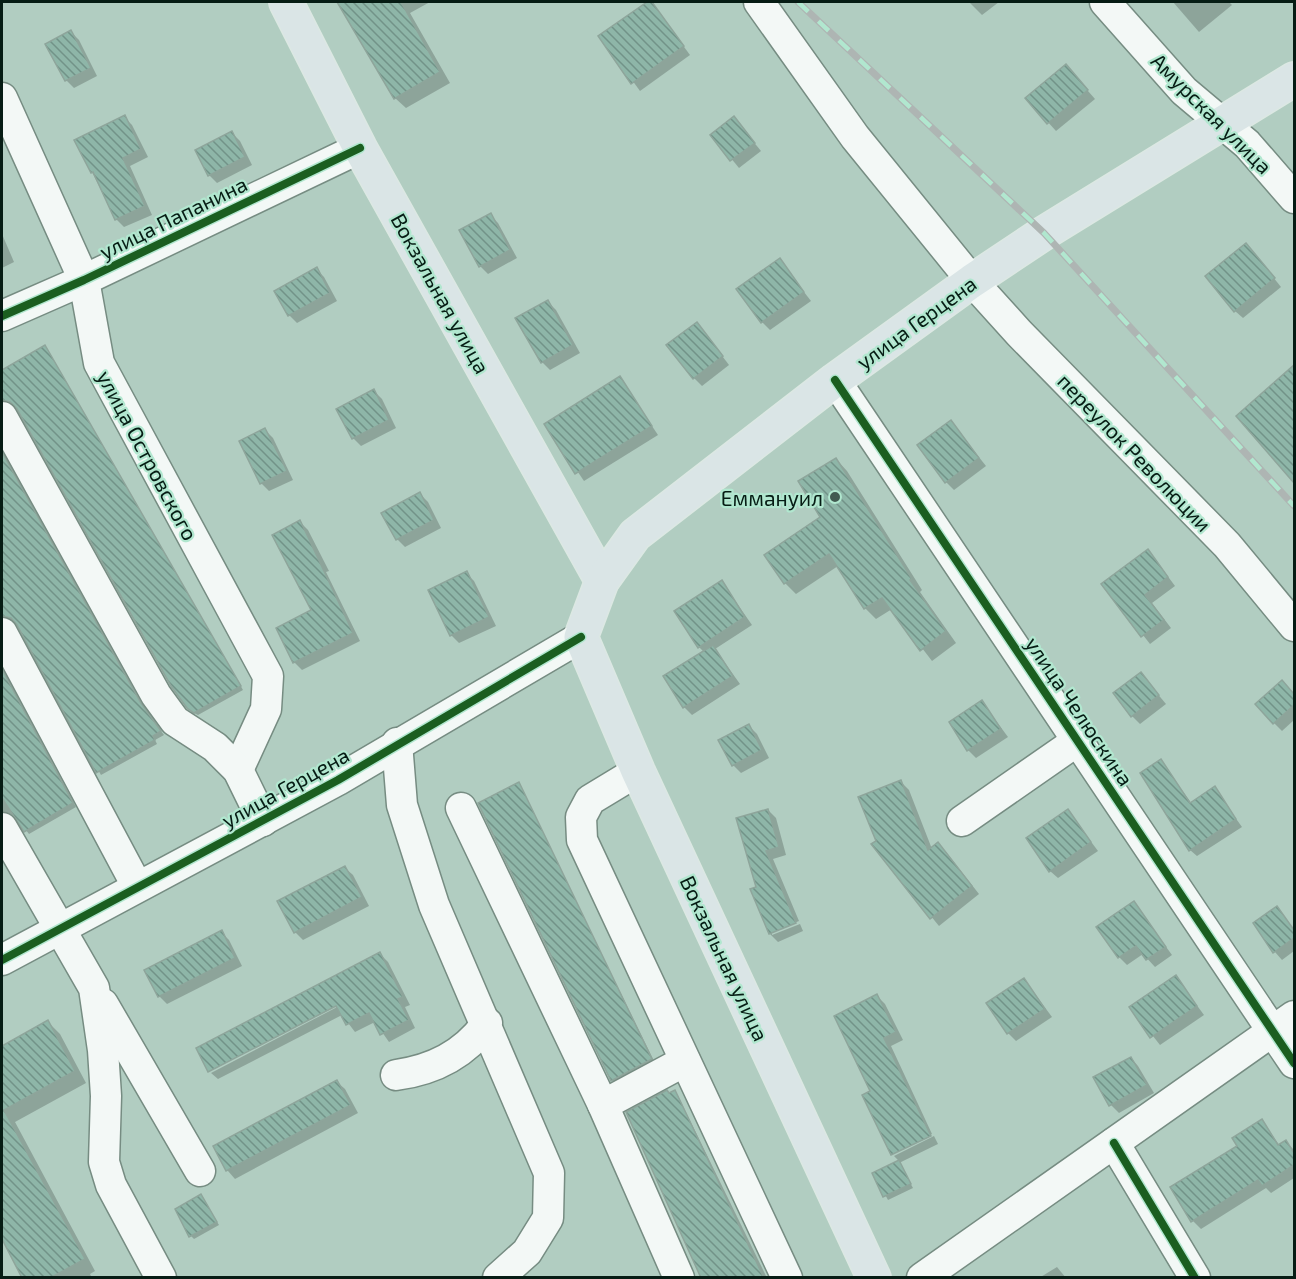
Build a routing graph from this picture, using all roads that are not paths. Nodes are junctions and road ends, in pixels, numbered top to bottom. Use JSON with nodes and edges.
{"nodes":[{"id":1,"x":286,"y":2,"type":"edge"},
{"id":2,"x":759,"y":2,"type":"edge"},
{"id":3,"x":1105,"y":2,"type":"edge"},
{"id":4,"x":1294,"y":80,"type":"edge"},
{"id":5,"x":2,"y":98,"type":"edge"},
{"id":6,"x":1223,"y":123,"type":"junction"},
{"id":7,"x":360,"y":148,"type":"junction"},
{"id":8,"x":1294,"y":198,"type":"edge"},
{"id":9,"x":84,"y":280,"type":"junction"},
{"id":10,"x":972,"y":281,"type":"junction"},
{"id":11,"x":2,"y":315,"type":"edge"},
{"id":12,"x":835,"y":380,"type":"junction"},
{"id":13,"x":2,"y":417,"type":"edge"},
{"id":14,"x":602,"y":581,"type":"junction"},
{"id":15,"x":1294,"y":626,"type":"edge"},
{"id":16,"x":2,"y":633,"type":"edge"},
{"id":17,"x":581,"y":637,"type":"junction"},
{"id":18,"x":1077,"y":741,"type":"junction"},
{"id":19,"x":397,"y":743,"type":"junction"},
{"id":20,"x":238,"y":770,"type":"junction"},
{"id":21,"x":638,"y":771,"type":"junction"},
{"id":22,"x":461,"y":808,"type":"dead end"},
{"id":23,"x":263,"y":820,"type":"junction"},
{"id":24,"x":962,"y":822,"type":"dead end"},
{"id":25,"x":2,"y":828,"type":"edge"},
{"id":26,"x":137,"y":886,"type":"junction"},
{"id":27,"x":62,"y":930,"type":"junction"},
{"id":28,"x":2,"y":960,"type":"edge"},
{"id":29,"x":94,"y":988,"type":"junction"},
{"id":30,"x":487,"y":1023,"type":"junction"},
{"id":31,"x":1284,"y":1023,"type":"edge"},
{"id":32,"x":685,"y":1061,"type":"junction"},
{"id":33,"x":1294,"y":1063,"type":"edge"},
{"id":34,"x":396,"y":1075,"type":"dead end"},
{"id":35,"x":603,"y":1105,"type":"junction"},
{"id":36,"x":1114,"y":1143,"type":"junction"},
{"id":37,"x":200,"y":1171,"type":"dead end"},
{"id":38,"x":161,"y":1278,"type":"edge"},
{"id":39,"x":498,"y":1278,"type":"edge"},
{"id":40,"x":680,"y":1278,"type":"edge"},
{"id":41,"x":787,"y":1278,"type":"edge"},
{"id":42,"x":874,"y":1278,"type":"edge"},
{"id":43,"x":922,"y":1278,"type":"edge"},
{"id":44,"x":1195,"y":1278,"type":"edge"}],
"edges":[{"from":1,"to":7,"type":"main road","name":"Вокзальная улица"},
{"from":2,"to":10,"type":"street","name":"переулок Революции"},
{"from":3,"to":6,"type":"street","name":"Амурская улица"},
{"from":4,"to":6,"type":"main road","name":"улица Герцена"},
{"from":5,"to":9,"type":"street","name":"улица Островского"},
{"from":6,"to":8,"type":"street","name":"Амурская улица"},
{"from":6,"to":10,"type":"main road","name":"улица Герцена"},
{"from":7,"to":9,"type":"street","name":"улица Папанина"},
{"from":7,"to":14,"type":"main road","name":"Вокзальная улица"},
{"from":9,"to":11,"type":"street","name":"улица Папанина"},
{"from":9,"to":20,"type":"street","name":"улица Островского"},
{"from":10,"to":12,"type":"main road","name":"улица Герцена"},
{"from":10,"to":15,"type":"street","name":"переулок Революции"},
{"from":12,"to":14,"type":"main road","name":"улица Герцена"},
{"from":12,"to":18,"type":"street","name":"улица Челюскина"},
{"from":13,"to":20,"type":"street"},
{"from":14,"to":17,"type":"main road","name":"улица Герцена"},
{"from":16,"to":26,"type":"street"},
{"from":17,"to":19,"type":"street","name":"улица Герцена"},
{"from":17,"to":21,"type":"main road","name":"Вокзальная улица"},
{"from":18,"to":24,"type":"street"},
{"from":18,"to":31,"type":"street","name":"улица Челюскина"},
{"from":19,"to":23,"type":"street","name":"улица Герцена"},
{"from":19,"to":30,"type":"street"},
{"from":20,"to":23,"type":"street"},
{"from":21,"to":32,"type":"street"},
{"from":21,"to":42,"type":"main road","name":"Вокзальная улица"},
{"from":22,"to":35,"type":"street"},
{"from":23,"to":26,"type":"street","name":"улица Герцена"},
{"from":25,"to":27,"type":"street"},
{"from":26,"to":27,"type":"street","name":"улица Герцена"},
{"from":27,"to":28,"type":"street","name":"улица Герцена"},
{"from":27,"to":29,"type":"street"},
{"from":29,"to":37,"type":"street"},
{"from":29,"to":38,"type":"street"},
{"from":30,"to":34,"type":"street"},
{"from":30,"to":39,"type":"street"},
{"from":31,"to":33,"type":"street","name":"улица Челюскина"},
{"from":31,"to":36,"type":"street"},
{"from":32,"to":35,"type":"street"},
{"from":32,"to":41,"type":"street"},
{"from":35,"to":40,"type":"street"},
{"from":36,"to":43,"type":"street"},
{"from":36,"to":44,"type":"street"}]}
